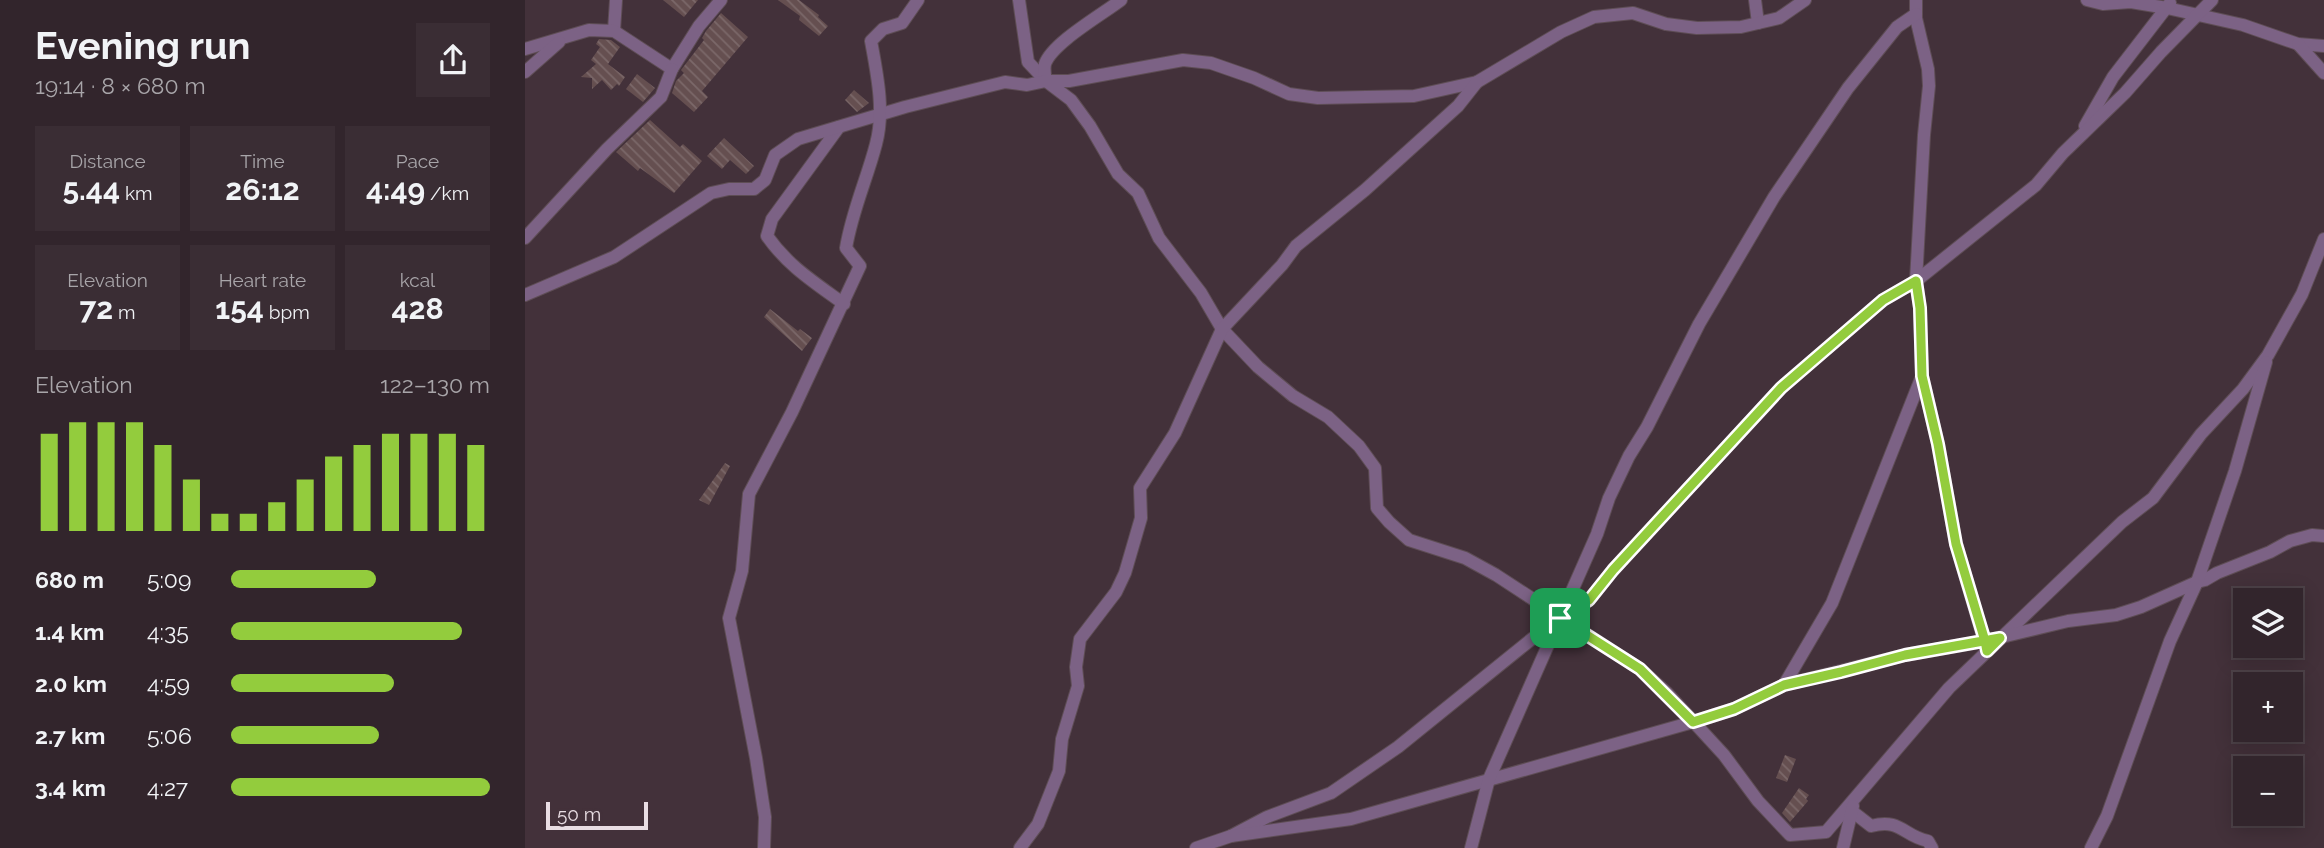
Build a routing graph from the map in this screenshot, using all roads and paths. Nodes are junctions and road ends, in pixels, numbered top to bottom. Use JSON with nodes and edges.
{"nodes":[{"id":1,"x":615,"y":0,"type":"edge"},
{"id":2,"x":721,"y":0,"type":"edge"},
{"id":3,"x":918,"y":0,"type":"edge"},
{"id":4,"x":1019,"y":0,"type":"edge"},
{"id":5,"x":1121,"y":0,"type":"edge"},
{"id":6,"x":1755,"y":0,"type":"edge"},
{"id":7,"x":1805,"y":0,"type":"edge"},
{"id":8,"x":1916,"y":0,"type":"edge"},
{"id":9,"x":2087,"y":0,"type":"edge"},
{"id":10,"x":2212,"y":0,"type":"edge"},
{"id":11,"x":2169,"y":4,"type":"edge"},
{"id":12,"x":2197,"y":14,"type":"junction"},
{"id":13,"x":1916,"y":15,"type":"junction"},
{"id":14,"x":1758,"y":23,"type":"junction"},
{"id":15,"x":614,"y":31,"type":"junction"},
{"id":16,"x":562,"y":40,"type":"junction"},
{"id":17,"x":2298,"y":44,"type":"junction"},
{"id":18,"x":2324,"y":46,"type":"edge"},
{"id":19,"x":525,"y":49,"type":"edge"},
{"id":20,"x":672,"y":69,"type":"junction"},
{"id":21,"x":525,"y":72,"type":"edge"},
{"id":22,"x":2324,"y":73,"type":"edge"},
{"id":23,"x":1046,"y":81,"type":"junction"},
{"id":24,"x":1477,"y":82,"type":"junction"},
{"id":25,"x":879,"y":115,"type":"junction"},
{"id":26,"x":839,"y":127,"type":"junction"},
{"id":27,"x":2081,"y":136,"type":"junction"},
{"id":28,"x":525,"y":239,"type":"edge"},
{"id":29,"x":2324,"y":239,"type":"edge"},
{"id":30,"x":1916,"y":281,"type":"junction"},
{"id":31,"x":525,"y":295,"type":"edge"},
{"id":32,"x":844,"y":303,"type":"junction"},
{"id":33,"x":1222,"y":329,"type":"junction"},
{"id":34,"x":2268,"y":355,"type":"junction"},
{"id":35,"x":1922,"y":376,"type":"junction"},
{"id":36,"x":2324,"y":536,"type":"edge"},
{"id":37,"x":2197,"y":582,"type":"junction"},
{"id":38,"x":1560,"y":618,"type":"junction"},
{"id":39,"x":2000,"y":638,"type":"junction"},
{"id":40,"x":1986,"y":646,"type":"junction"},
{"id":41,"x":1784,"y":685,"type":"junction"},
{"id":42,"x":1693,"y":722,"type":"junction"},
{"id":43,"x":1489,"y":779,"type":"junction"},
{"id":44,"x":1853,"y":807,"type":"junction"},
{"id":45,"x":1826,"y":832,"type":"junction"},
{"id":46,"x":1231,"y":836,"type":"junction"},
{"id":47,"x":764,"y":848,"type":"edge"},
{"id":48,"x":1020,"y":848,"type":"edge"},
{"id":49,"x":1196,"y":848,"type":"edge"},
{"id":50,"x":1471,"y":848,"type":"edge"},
{"id":51,"x":1834,"y":848,"type":"edge"},
{"id":52,"x":1843,"y":848,"type":"edge"},
{"id":53,"x":1932,"y":848,"type":"edge"},
{"id":54,"x":2091,"y":848,"type":"edge"}],
"edges":[{"from":1,"to":15,"type":"street"},
{"from":2,"to":20,"type":"street"},
{"from":3,"to":25,"type":"street"},
{"from":4,"to":23,"type":"street"},
{"from":5,"to":23,"type":"street"},
{"from":6,"to":14,"type":"street"},
{"from":7,"to":14,"type":"street"},
{"from":8,"to":13,"type":"street"},
{"from":9,"to":11,"type":"street"},
{"from":10,"to":12,"type":"street"},
{"from":11,"to":12,"type":"street"},
{"from":11,"to":27,"type":"street"},
{"from":12,"to":17,"type":"street"},
{"from":12,"to":27,"type":"street"},
{"from":13,"to":30,"type":"street"},
{"from":13,"to":38,"type":"street"},
{"from":14,"to":24,"type":"street"},
{"from":15,"to":16,"type":"street"},
{"from":15,"to":20,"type":"street"},
{"from":16,"to":19,"type":"street"},
{"from":16,"to":21,"type":"street"},
{"from":17,"to":18,"type":"street"},
{"from":17,"to":22,"type":"street"},
{"from":20,"to":28,"type":"street"},
{"from":23,"to":24,"type":"street"},
{"from":23,"to":25,"type":"street"},
{"from":23,"to":33,"type":"street"},
{"from":24,"to":33,"type":"street"},
{"from":25,"to":26,"type":"street"},
{"from":25,"to":32,"type":"street"},
{"from":26,"to":31,"type":"street"},
{"from":26,"to":32,"type":"street"},
{"from":27,"to":30,"type":"street"},
{"from":29,"to":34,"type":"street"},
{"from":30,"to":35,"type":"street"},
{"from":30,"to":38,"type":"street"},
{"from":32,"to":47,"type":"street"},
{"from":33,"to":38,"type":"street"},
{"from":33,"to":48,"type":"street"},
{"from":34,"to":37,"type":"street"},
{"from":34,"to":39,"type":"street"},
{"from":35,"to":40,"type":"street"},
{"from":35,"to":41,"type":"street"},
{"from":36,"to":37,"type":"street"},
{"from":37,"to":39,"type":"street"},
{"from":37,"to":54,"type":"street"},
{"from":38,"to":42,"type":"street"},
{"from":38,"to":43,"type":"street"},
{"from":38,"to":46,"type":"street"},
{"from":39,"to":40,"type":"street"},
{"from":40,"to":41,"type":"street"},
{"from":40,"to":44,"type":"street"},
{"from":41,"to":42,"type":"street"},
{"from":42,"to":43,"type":"street"},
{"from":42,"to":45,"type":"street"},
{"from":43,"to":46,"type":"street"},
{"from":43,"to":50,"type":"street"},
{"from":44,"to":45,"type":"street"},
{"from":44,"to":52,"type":"street"},
{"from":44,"to":53,"type":"street"},
{"from":45,"to":51,"type":"street"},
{"from":46,"to":49,"type":"street"}]}
